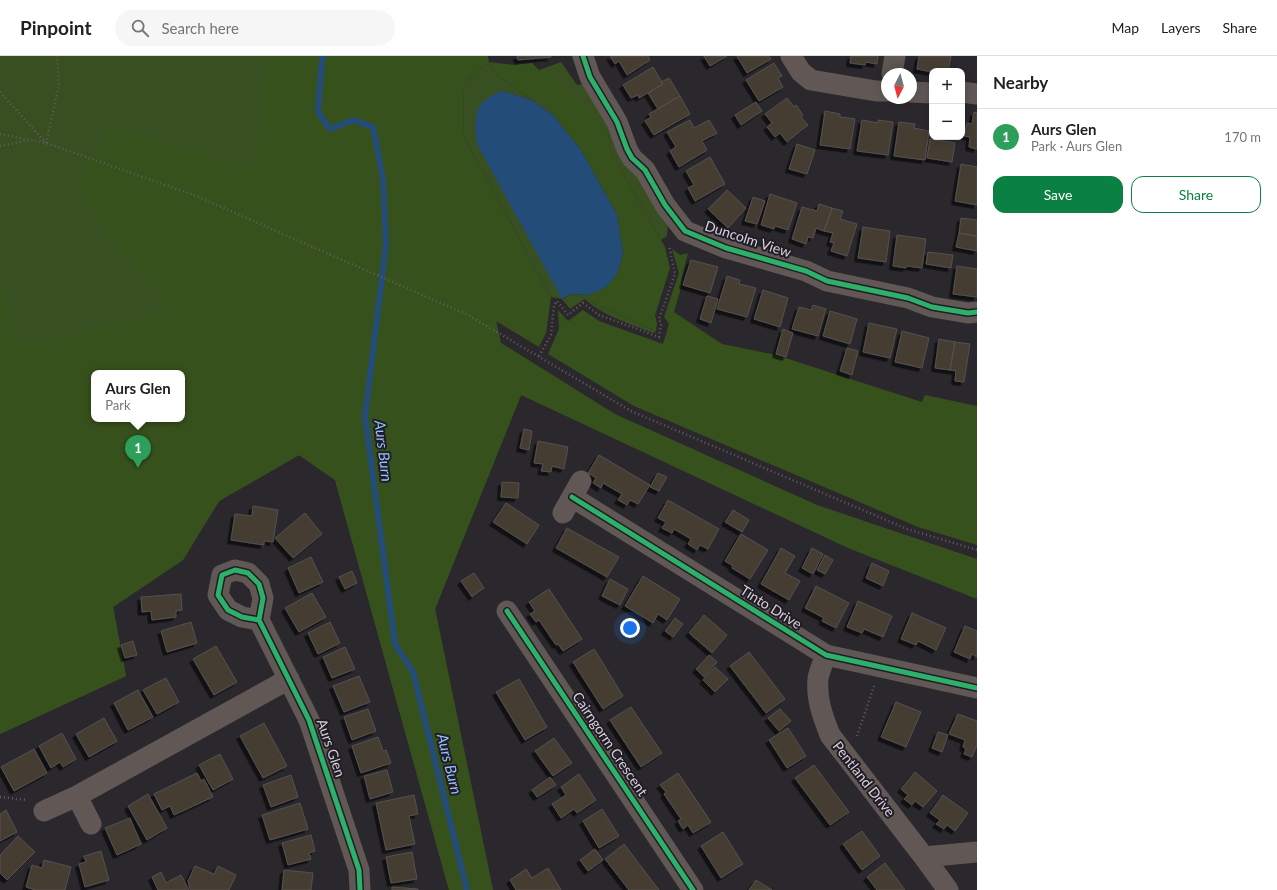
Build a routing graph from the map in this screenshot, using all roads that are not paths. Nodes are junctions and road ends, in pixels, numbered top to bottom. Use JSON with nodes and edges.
{"nodes":[{"id":1,"x":583,"y":56,"type":"edge"},
{"id":2,"x":791,"y":56,"type":"edge"},
{"id":3,"x":895,"y":56,"type":"edge"},
{"id":4,"x":893,"y":68,"type":"edge"},
{"id":5,"x":881,"y":92,"type":"edge"},
{"id":6,"x":917,"y":92,"type":"edge"},
{"id":7,"x":965,"y":92,"type":"edge"},
{"id":8,"x":929,"y":93,"type":"edge"},
{"id":9,"x":977,"y":94,"type":"edge"},
{"id":10,"x":977,"y":312,"type":"edge"},
{"id":11,"x":572,"y":497,"type":"dead end"},
{"id":12,"x":507,"y":611,"type":"dead end"},
{"id":13,"x":259,"y":620,"type":"dead end"},
{"id":14,"x":826,"y":655,"type":"junction"},
{"id":15,"x":289,"y":679,"type":"junction"},
{"id":16,"x":977,"y":688,"type":"edge"},
{"id":17,"x":77,"y":796,"type":"junction"},
{"id":18,"x":44,"y":811,"type":"road end"},
{"id":19,"x":91,"y":824,"type":"dead end"},
{"id":20,"x":977,"y":852,"type":"edge"},
{"id":21,"x":924,"y":857,"type":"junction"},
{"id":22,"x":360,"y":890,"type":"edge"},
{"id":23,"x":693,"y":890,"type":"edge"},
{"id":24,"x":948,"y":890,"type":"edge"}],
"edges":[{"from":1,"to":10,"type":"street","name":"Duncolm View"},
{"from":2,"to":5,"type":"street"},
{"from":3,"to":4,"type":"street"},
{"from":6,"to":8,"type":"street"},
{"from":7,"to":9,"type":"street"},
{"from":11,"to":14,"type":"street","name":"Tinto Drive"},
{"from":12,"to":23,"type":"street","name":"Cairngorm Crescent"},
{"from":13,"to":15,"type":"street","name":"Aurs Glen"},
{"from":14,"to":16,"type":"street","name":"Tinto Drive"},
{"from":14,"to":21,"type":"street","name":"Pentland Drive"},
{"from":15,"to":17,"type":"street"},
{"from":15,"to":22,"type":"street","name":"Aurs Glen"},
{"from":17,"to":18,"type":"street"},
{"from":17,"to":19,"type":"street"},
{"from":20,"to":21,"type":"street"},
{"from":21,"to":24,"type":"street","name":"Pentland Drive"}]}
